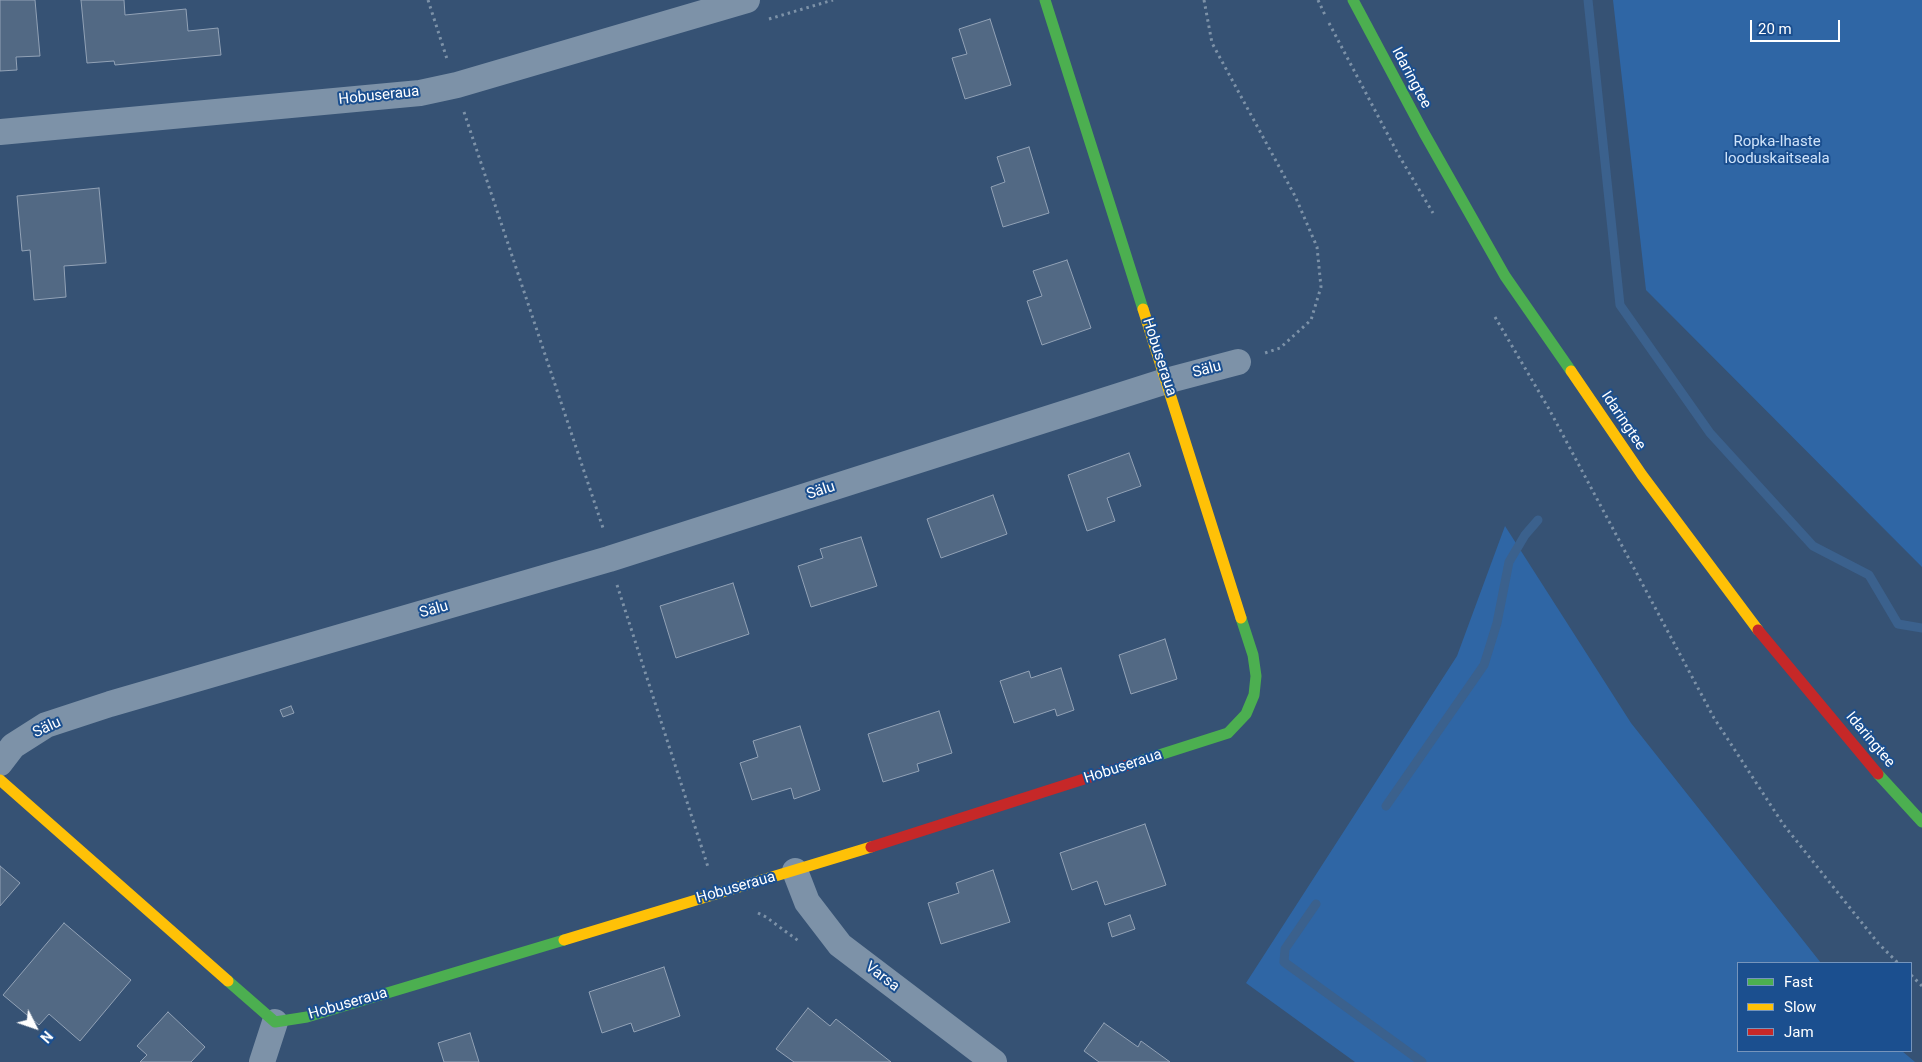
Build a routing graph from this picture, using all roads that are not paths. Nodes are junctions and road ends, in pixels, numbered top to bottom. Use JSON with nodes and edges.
{"nodes":[{"id":1,"x":747,"y":0,"type":"edge"},
{"id":2,"x":1044,"y":0,"type":"edge"},
{"id":3,"x":1352,"y":0,"type":"edge"},
{"id":4,"x":0,"y":132,"type":"edge"},
{"id":5,"x":1238,"y":362,"type":"road end"},
{"id":6,"x":1166,"y":380,"type":"junction"},
{"id":7,"x":0,"y":763,"type":"edge"},
{"id":8,"x":0,"y":780,"type":"edge"},
{"id":9,"x":1922,"y":822,"type":"edge"},
{"id":10,"x":795,"y":871,"type":"junction"},
{"id":11,"x":275,"y":1022,"type":"junction"},
{"id":12,"x":262,"y":1062,"type":"edge"},
{"id":13,"x":994,"y":1062,"type":"edge"}],
"edges":[{"from":1,"to":4,"type":"street","name":"Hobuseraua"},
{"from":2,"to":6,"type":"street","name":"Hobuseraua"},
{"from":3,"to":9,"type":"street","name":"Idaringtee"},
{"from":5,"to":6,"type":"street","name":"Sälu"},
{"from":6,"to":7,"type":"street","name":"Sälu"},
{"from":6,"to":10,"type":"street","name":"Hobuseraua"},
{"from":8,"to":11,"type":"street"},
{"from":10,"to":11,"type":"street","name":"Hobuseraua"},
{"from":10,"to":13,"type":"street","name":"Varsa"},
{"from":11,"to":12,"type":"street"}]}
